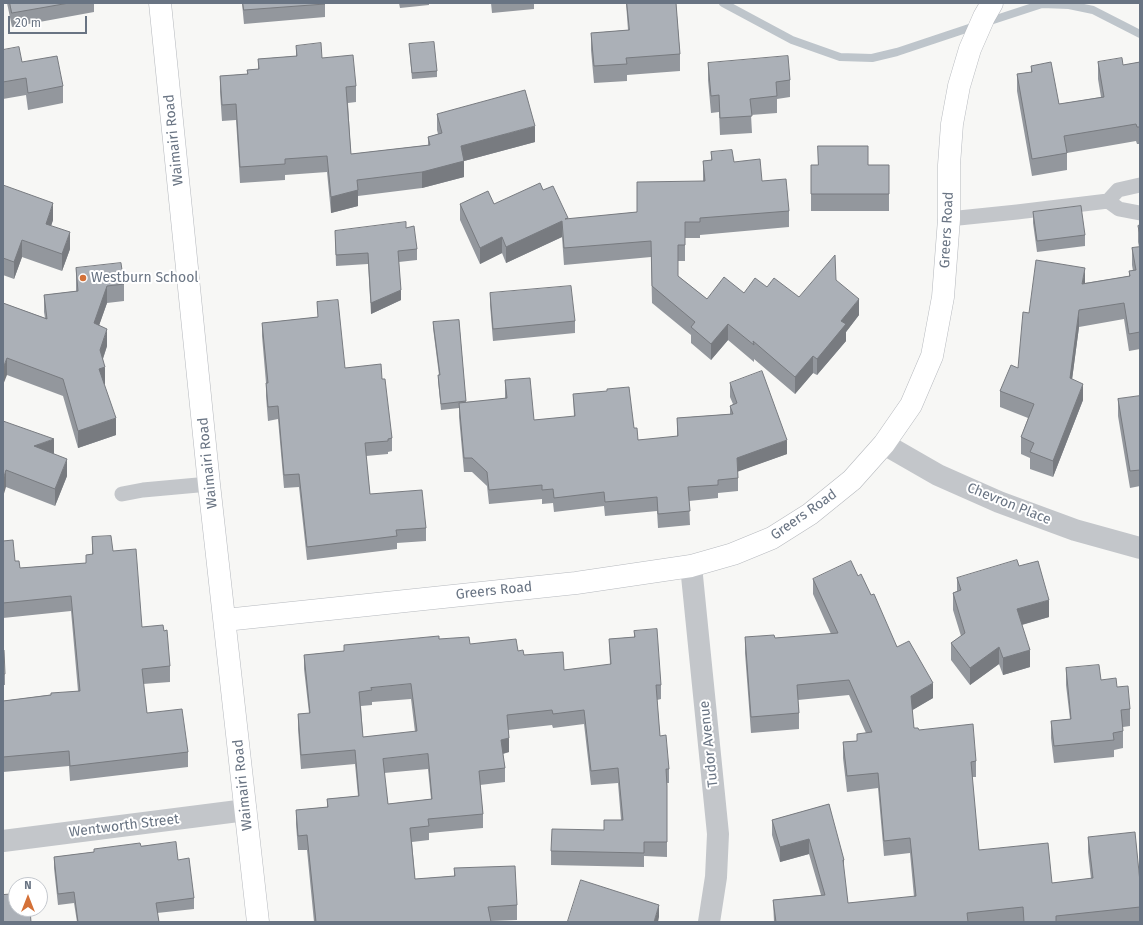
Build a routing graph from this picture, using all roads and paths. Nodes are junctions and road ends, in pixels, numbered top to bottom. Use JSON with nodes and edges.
{"nodes":[{"id":1,"x":160,"y":3,"type":"edge"},
{"id":2,"x":992,"y":3,"type":"edge"},
{"id":3,"x":1140,"y":185,"type":"edge"},
{"id":4,"x":1108,"y":201,"type":"junction"},
{"id":5,"x":1140,"y":213,"type":"edge"},
{"id":6,"x":949,"y":218,"type":"junction"},
{"id":7,"x":884,"y":444,"type":"junction"},
{"id":8,"x":210,"y":484,"type":"junction"},
{"id":9,"x":122,"y":494,"type":"dead end"},
{"id":10,"x":1140,"y":548,"type":"edge"},
{"id":11,"x":691,"y":566,"type":"junction"},
{"id":12,"x":225,"y":620,"type":"junction"},
{"id":13,"x":246,"y":810,"type":"junction"},
{"id":14,"x":3,"y":841,"type":"edge"},
{"id":15,"x":258,"y":922,"type":"edge"},
{"id":16,"x":709,"y":922,"type":"edge"}],
"edges":[{"from":1,"to":8,"type":"street","name":"Waimairi Road"},
{"from":2,"to":6,"type":"street","name":"Greers Road"},
{"from":3,"to":4,"type":"lane"},
{"from":4,"to":5,"type":"lane"},
{"from":4,"to":6,"type":"lane"},
{"from":6,"to":7,"type":"street","name":"Greers Road"},
{"from":7,"to":10,"type":"street","name":"Chevron Place"},
{"from":7,"to":11,"type":"street","name":"Greers Road"},
{"from":8,"to":9,"type":"lane"},
{"from":8,"to":12,"type":"street","name":"Waimairi Road"},
{"from":11,"to":12,"type":"street","name":"Greers Road"},
{"from":11,"to":16,"type":"street","name":"Tudor Avenue"},
{"from":12,"to":13,"type":"street","name":"Waimairi Road"},
{"from":13,"to":14,"type":"street","name":"Wentworth Street"},
{"from":13,"to":15,"type":"street","name":"Waimairi Road"}]}
